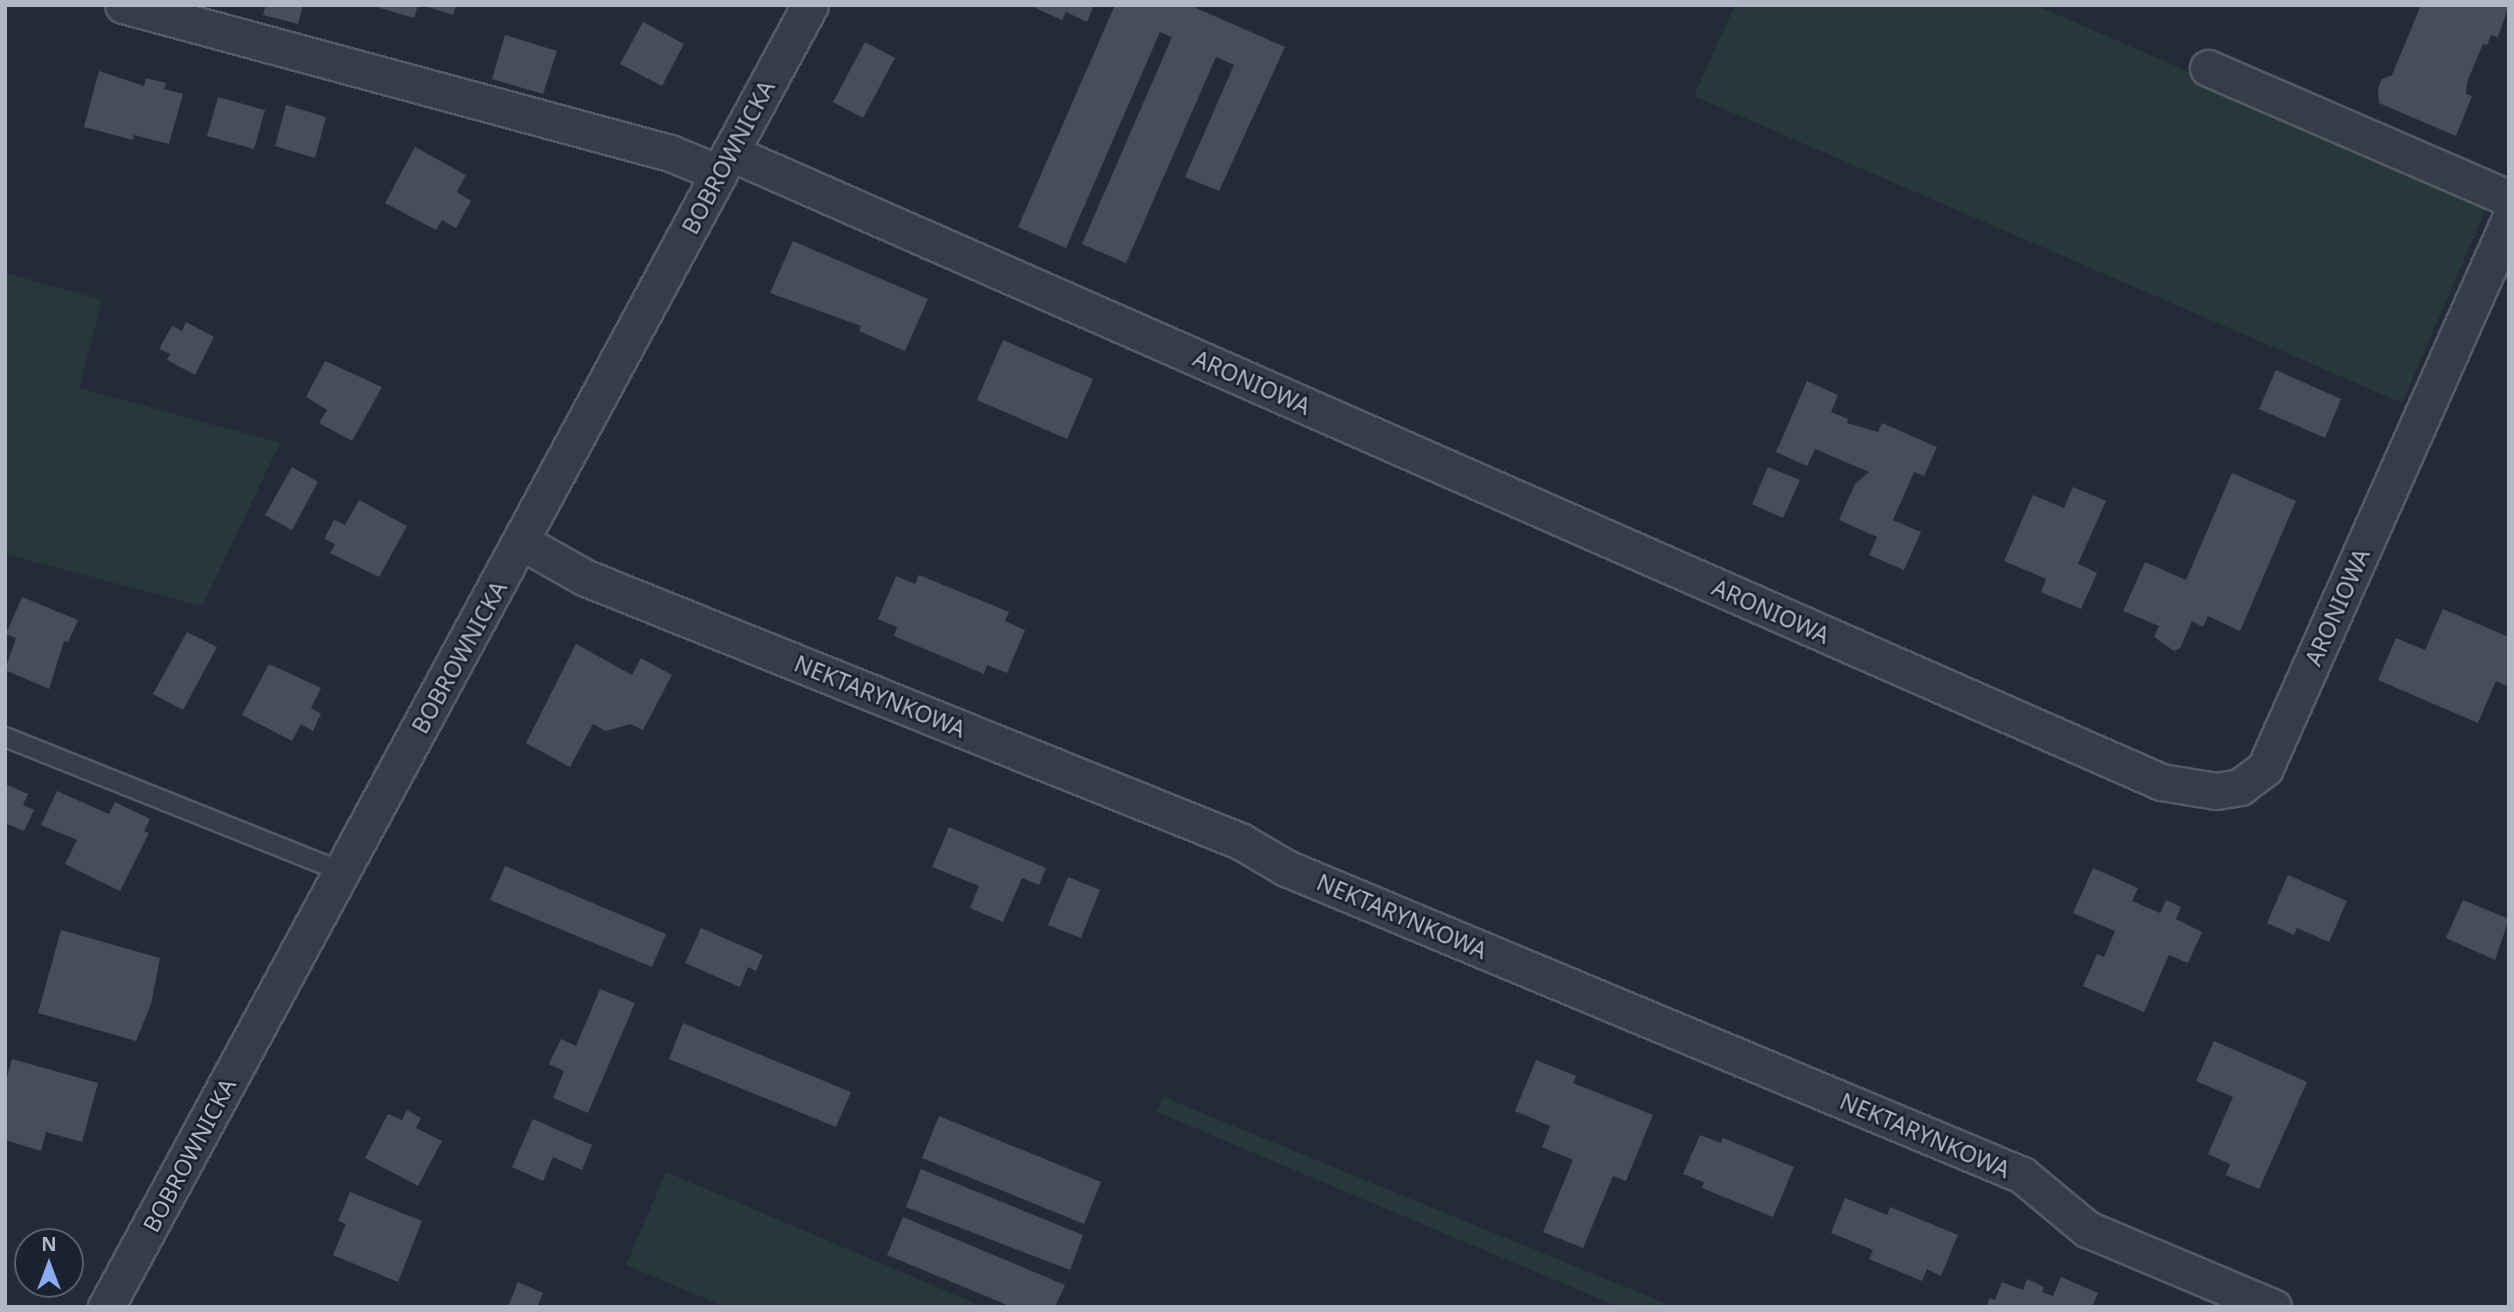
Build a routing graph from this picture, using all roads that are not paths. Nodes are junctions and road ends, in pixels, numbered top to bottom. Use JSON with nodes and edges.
{"nodes":[{"id":1,"x":122,"y":5,"type":"edge"},
{"id":2,"x":810,"y":5,"type":"edge"},
{"id":3,"x":2208,"y":68,"type":"dead end"},
{"id":4,"x":725,"y":163,"type":"junction"},
{"id":5,"x":2509,"y":198,"type":"edge"},
{"id":6,"x":2509,"y":220,"type":"edge"},
{"id":7,"x":522,"y":542,"type":"junction"},
{"id":8,"x":5,"y":737,"type":"edge"},
{"id":9,"x":342,"y":872,"type":"junction"},
{"id":10,"x":106,"y":1307,"type":"edge"},
{"id":11,"x":2273,"y":1307,"type":"edge"}],
"edges":[{"from":1,"to":4,"type":"street","name":"ARONIOWA"},
{"from":2,"to":4,"type":"street","name":"BOBROWNICKA"},
{"from":3,"to":5,"type":"street"},
{"from":4,"to":6,"type":"street","name":"ARONIOWA"},
{"from":4,"to":7,"type":"street","name":"BOBROWNICKA"},
{"from":7,"to":9,"type":"street","name":"BOBROWNICKA"},
{"from":7,"to":11,"type":"street","name":"NEKTARYNKOWA"},
{"from":8,"to":9,"type":"lane"},
{"from":9,"to":10,"type":"street","name":"BOBROWNICKA"}]}
